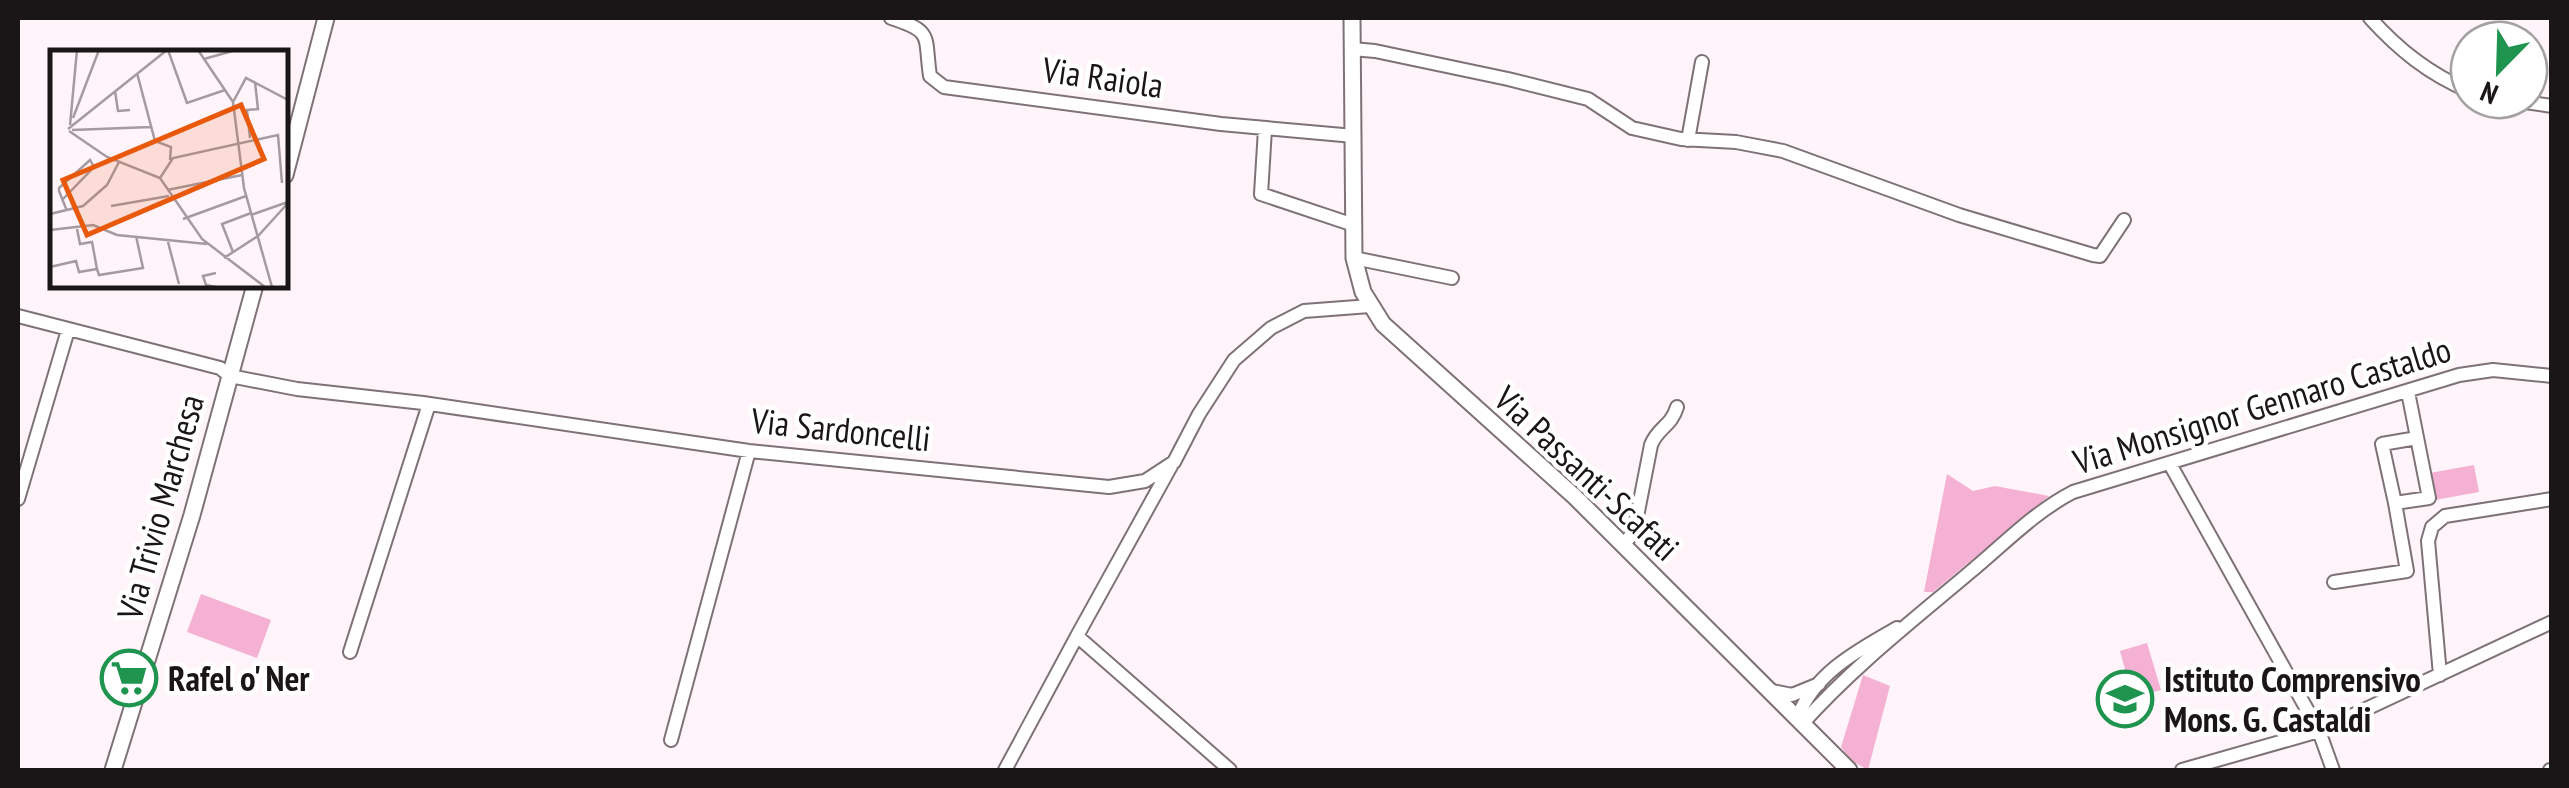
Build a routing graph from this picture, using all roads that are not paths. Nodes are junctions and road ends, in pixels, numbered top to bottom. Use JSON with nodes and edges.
{"nodes":[{"id":1,"x":326,"y":18,"type":"edge"},
{"id":2,"x":891,"y":18,"type":"edge"},
{"id":3,"x":1352,"y":18,"type":"edge"},
{"id":4,"x":2370,"y":18,"type":"edge"},
{"id":5,"x":1352,"y":49,"type":"junction"},
{"id":6,"x":1702,"y":62,"type":"dead end"},
{"id":7,"x":2449,"y":82,"type":"edge"},
{"id":8,"x":1265,"y":129,"type":"junction"},
{"id":9,"x":1354,"y":136,"type":"junction"},
{"id":10,"x":1688,"y":140,"type":"junction"},
{"id":11,"x":288,"y":164,"type":"edge"},
{"id":12,"x":2124,"y":220,"type":"dead end"},
{"id":13,"x":1354,"y":225,"type":"junction"},
{"id":14,"x":1354,"y":258,"type":"junction"},
{"id":15,"x":1452,"y":278,"type":"dead end"},
{"id":16,"x":254,"y":288,"type":"edge"},
{"id":17,"x":1370,"y":306,"type":"junction"},
{"id":18,"x":18,"y":316,"type":"edge"},
{"id":19,"x":68,"y":330,"type":"junction"},
{"id":20,"x":230,"y":376,"type":"junction"},
{"id":21,"x":2552,"y":376,"type":"edge"},
{"id":22,"x":2408,"y":392,"type":"junction"},
{"id":23,"x":429,"y":404,"type":"junction"},
{"id":24,"x":1678,"y":407,"type":"dead end"},
{"id":25,"x":2417,"y":438,"type":"junction"},
{"id":26,"x":749,"y":451,"type":"junction"},
{"id":27,"x":1174,"y":462,"type":"junction"},
{"id":28,"x":2170,"y":464,"type":"junction"},
{"id":29,"x":18,"y":499,"type":"edge"},
{"id":30,"x":2552,"y":499,"type":"edge"},
{"id":31,"x":2395,"y":502,"type":"junction"},
{"id":32,"x":1623,"y":545,"type":"junction"},
{"id":33,"x":2334,"y":582,"type":"dead end"},
{"id":34,"x":1912,"y":619,"type":"junction"},
{"id":35,"x":2552,"y":622,"type":"edge"},
{"id":36,"x":1078,"y":636,"type":"junction"},
{"id":37,"x":350,"y":652,"type":"dead end"},
{"id":38,"x":2440,"y":674,"type":"junction"},
{"id":39,"x":1821,"y":682,"type":"junction"},
{"id":40,"x":1767,"y":690,"type":"junction"},
{"id":41,"x":1799,"y":722,"type":"junction"},
{"id":42,"x":2318,"y":731,"type":"junction"},
{"id":43,"x":671,"y":740,"type":"dead end"},
{"id":44,"x":113,"y":770,"type":"edge"},
{"id":45,"x":1005,"y":770,"type":"edge"},
{"id":46,"x":1230,"y":770,"type":"edge"},
{"id":47,"x":1848,"y":770,"type":"edge"},
{"id":48,"x":2182,"y":770,"type":"edge"},
{"id":49,"x":2333,"y":770,"type":"edge"}],
"edges":[{"from":1,"to":11,"type":"street"},
{"from":2,"to":8,"type":"street","name":"Via Raiola"},
{"from":3,"to":5,"type":"street","name":"Via Passanti-Scafati"},
{"from":4,"to":7,"type":"street"},
{"from":5,"to":9,"type":"street","name":"Via Passanti-Scafati"},
{"from":5,"to":10,"type":"street"},
{"from":6,"to":10,"type":"street"},
{"from":8,"to":9,"type":"street","name":"Via Raiola"},
{"from":8,"to":13,"type":"street"},
{"from":9,"to":13,"type":"street","name":"Via Passanti-Scafati"},
{"from":10,"to":12,"type":"street"},
{"from":13,"to":14,"type":"street","name":"Via Passanti-Scafati"},
{"from":14,"to":15,"type":"street"},
{"from":14,"to":17,"type":"street","name":"Via Passanti-Scafati"},
{"from":16,"to":20,"type":"street","name":"Via Trivio Marchesa"},
{"from":17,"to":27,"type":"street"},
{"from":17,"to":32,"type":"street","name":"Via Passanti-Scafati"},
{"from":18,"to":19,"type":"street","name":"Via Sardoncelli"},
{"from":19,"to":20,"type":"street","name":"Via Sardoncelli"},
{"from":19,"to":29,"type":"street"},
{"from":20,"to":23,"type":"street","name":"Via Sardoncelli"},
{"from":20,"to":44,"type":"street","name":"Via Trivio Marchesa"},
{"from":21,"to":22,"type":"street","name":"Via Monsignor Gennaro Castaldo"},
{"from":22,"to":25,"type":"street"},
{"from":22,"to":28,"type":"street","name":"Via Monsignor Gennaro Castaldo"},
{"from":23,"to":26,"type":"street","name":"Via Sardoncelli"},
{"from":23,"to":37,"type":"street"},
{"from":24,"to":32,"type":"street"},
{"from":25,"to":31,"type":"street"},
{"from":25,"to":31,"type":"street"},
{"from":26,"to":27,"type":"street","name":"Via Sardoncelli"},
{"from":26,"to":43,"type":"street"},
{"from":27,"to":36,"type":"street"},
{"from":28,"to":34,"type":"street","name":"Via Monsignor Gennaro Castaldo"},
{"from":28,"to":42,"type":"street"},
{"from":30,"to":38,"type":"street"},
{"from":31,"to":33,"type":"street"},
{"from":32,"to":40,"type":"street","name":"Via Passanti-Scafati"},
{"from":34,"to":39,"type":"street"},
{"from":34,"to":41,"type":"street"},
{"from":35,"to":38,"type":"street"},
{"from":36,"to":45,"type":"street"},
{"from":36,"to":46,"type":"street"},
{"from":38,"to":42,"type":"street"},
{"from":39,"to":40,"type":"street"},
{"from":39,"to":41,"type":"street"},
{"from":40,"to":41,"type":"street","name":"Via Passanti-Scafati"},
{"from":41,"to":47,"type":"street","name":"Via Passanti-Scafati"},
{"from":42,"to":48,"type":"street"},
{"from":42,"to":49,"type":"street"}]}
